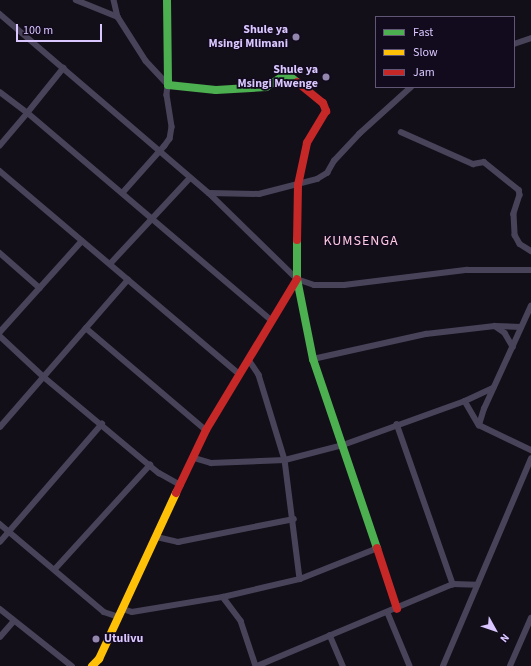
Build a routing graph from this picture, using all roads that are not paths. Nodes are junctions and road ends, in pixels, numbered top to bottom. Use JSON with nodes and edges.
{"nodes":[{"id":1,"x":76,"y":0,"type":"edge"},
{"id":2,"x":114,"y":0,"type":"edge"},
{"id":3,"x":167,"y":0,"type":"edge"},
{"id":4,"x":0,"y":14,"type":"edge"},
{"id":5,"x":118,"y":17,"type":"junction"},
{"id":6,"x":531,"y":38,"type":"edge"},
{"id":7,"x":515,"y":44,"type":"edge"},
{"id":8,"x":64,"y":68,"type":"junction"},
{"id":9,"x":168,"y":85,"type":"junction"},
{"id":10,"x":410,"y":88,"type":"edge"},
{"id":11,"x":0,"y":92,"type":"edge"},
{"id":12,"x":28,"y":113,"type":"junction"},
{"id":13,"x":400,"y":132,"type":"dead end"},
{"id":14,"x":0,"y":146,"type":"edge"},
{"id":15,"x":158,"y":152,"type":"junction"},
{"id":16,"x":0,"y":171,"type":"edge"},
{"id":17,"x":190,"y":178,"type":"junction"},
{"id":18,"x":298,"y":185,"type":"junction"},
{"id":19,"x":123,"y":193,"type":"junction"},
{"id":20,"x":208,"y":193,"type":"junction"},
{"id":21,"x":152,"y":218,"type":"junction"},
{"id":22,"x":82,"y":241,"type":"junction"},
{"id":23,"x":531,"y":251,"type":"edge"},
{"id":24,"x":0,"y":253,"type":"edge"},
{"id":25,"x":110,"y":264,"type":"junction"},
{"id":26,"x":531,"y":270,"type":"edge"},
{"id":27,"x":298,"y":279,"type":"junction"},
{"id":28,"x":128,"y":280,"type":"junction"},
{"id":29,"x":40,"y":288,"type":"junction"},
{"id":30,"x":531,"y":306,"type":"edge"},
{"id":31,"x":271,"y":320,"type":"junction"},
{"id":32,"x":495,"y":326,"type":"junction"},
{"id":33,"x":521,"y":327,"type":"junction"},
{"id":34,"x":86,"y":328,"type":"junction"},
{"id":35,"x":0,"y":332,"type":"edge"},
{"id":36,"x":0,"y":336,"type":"edge"},
{"id":37,"x":513,"y":347,"type":"junction"},
{"id":38,"x":313,"y":359,"type":"junction"},
{"id":39,"x":249,"y":360,"type":"junction"},
{"id":40,"x":239,"y":374,"type":"junction"},
{"id":41,"x":44,"y":376,"type":"junction"},
{"id":42,"x":493,"y":388,"type":"junction"},
{"id":43,"x":465,"y":401,"type":"junction"},
{"id":44,"x":102,"y":424,"type":"junction"},
{"id":45,"x":397,"y":424,"type":"junction"},
{"id":46,"x":479,"y":425,"type":"junction"},
{"id":47,"x":0,"y":427,"type":"edge"},
{"id":48,"x":206,"y":430,"type":"junction"},
{"id":49,"x":343,"y":445,"type":"junction"},
{"id":50,"x":531,"y":450,"type":"edge"},
{"id":51,"x":194,"y":458,"type":"junction"},
{"id":52,"x":531,"y":459,"type":"edge"},
{"id":53,"x":285,"y":460,"type":"junction"},
{"id":54,"x":150,"y":465,"type":"junction"},
{"id":55,"x":181,"y":485,"type":"junction"},
{"id":56,"x":294,"y":519,"type":"junction"},
{"id":57,"x":0,"y":524,"type":"edge"},
{"id":58,"x":9,"y":532,"type":"junction"},
{"id":59,"x":157,"y":537,"type":"junction"},
{"id":60,"x":0,"y":542,"type":"edge"},
{"id":61,"x":378,"y":548,"type":"junction"},
{"id":62,"x":55,"y":569,"type":"junction"},
{"id":63,"x":300,"y":579,"type":"junction"},
{"id":64,"x":453,"y":584,"type":"junction"},
{"id":65,"x":476,"y":585,"type":"junction"},
{"id":66,"x":223,"y":597,"type":"junction"},
{"id":67,"x":0,"y":609,"type":"edge"},
{"id":68,"x":123,"y":609,"type":"junction"},
{"id":69,"x":397,"y":609,"type":"junction"},
{"id":70,"x":388,"y":613,"type":"junction"},
{"id":71,"x":119,"y":617,"type":"junction"},
{"id":72,"x":531,"y":618,"type":"edge"},
{"id":73,"x":14,"y":621,"type":"junction"},
{"id":74,"x":330,"y":635,"type":"junction"},
{"id":75,"x":0,"y":637,"type":"edge"},
{"id":76,"x":95,"y":665,"type":"edge"},
{"id":77,"x":72,"y":666,"type":"edge"},
{"id":78,"x":257,"y":666,"type":"edge"},
{"id":79,"x":343,"y":666,"type":"edge"},
{"id":80,"x":410,"y":666,"type":"edge"},
{"id":81,"x":444,"y":666,"type":"edge"},
{"id":82,"x":510,"y":666,"type":"edge"}],
"edges":[{"from":1,"to":5,"type":"street"},
{"from":2,"to":5,"type":"street"},
{"from":3,"to":9,"type":"street"},
{"from":4,"to":8,"type":"street"},
{"from":5,"to":9,"type":"street"},
{"from":6,"to":7,"type":"street"},
{"from":8,"to":12,"type":"street"},
{"from":8,"to":15,"type":"street"},
{"from":9,"to":15,"type":"street"},
{"from":9,"to":18,"type":"street"},
{"from":10,"to":18,"type":"street"},
{"from":11,"to":12,"type":"street"},
{"from":12,"to":14,"type":"street"},
{"from":12,"to":19,"type":"street"},
{"from":13,"to":23,"type":"street"},
{"from":15,"to":17,"type":"street"},
{"from":15,"to":19,"type":"street"},
{"from":16,"to":22,"type":"street"},
{"from":17,"to":20,"type":"street"},
{"from":17,"to":21,"type":"street"},
{"from":18,"to":20,"type":"street"},
{"from":18,"to":27,"type":"street"},
{"from":19,"to":21,"type":"street"},
{"from":20,"to":27,"type":"street"},
{"from":21,"to":25,"type":"street"},
{"from":21,"to":31,"type":"street"},
{"from":22,"to":25,"type":"street"},
{"from":22,"to":29,"type":"street"},
{"from":24,"to":29,"type":"street"},
{"from":25,"to":28,"type":"street"},
{"from":26,"to":27,"type":"street"},
{"from":27,"to":31,"type":"street"},
{"from":27,"to":38,"type":"street"},
{"from":28,"to":34,"type":"street"},
{"from":28,"to":40,"type":"street"},
{"from":29,"to":35,"type":"street"},
{"from":30,"to":33,"type":"street"},
{"from":31,"to":39,"type":"street"},
{"from":32,"to":33,"type":"street"},
{"from":32,"to":37,"type":"street"},
{"from":32,"to":38,"type":"street"},
{"from":33,"to":37,"type":"street"},
{"from":34,"to":41,"type":"street"},
{"from":34,"to":48,"type":"street"},
{"from":36,"to":41,"type":"street"},
{"from":37,"to":42,"type":"street"},
{"from":38,"to":49,"type":"street"},
{"from":39,"to":40,"type":"street"},
{"from":39,"to":53,"type":"street"},
{"from":40,"to":48,"type":"street"},
{"from":41,"to":44,"type":"street"},
{"from":41,"to":47,"type":"street"},
{"from":42,"to":43,"type":"street"},
{"from":42,"to":46,"type":"street"},
{"from":43,"to":45,"type":"street"},
{"from":43,"to":46,"type":"street"},
{"from":44,"to":54,"type":"street"},
{"from":44,"to":58,"type":"street"},
{"from":45,"to":49,"type":"street"},
{"from":45,"to":64,"type":"street"},
{"from":46,"to":50,"type":"street"},
{"from":48,"to":51,"type":"street"},
{"from":49,"to":53,"type":"street"},
{"from":49,"to":61,"type":"street"},
{"from":51,"to":53,"type":"street"},
{"from":51,"to":55,"type":"street"},
{"from":52,"to":65,"type":"street"},
{"from":53,"to":56,"type":"street"},
{"from":54,"to":55,"type":"street"},
{"from":54,"to":62,"type":"street"},
{"from":55,"to":59,"type":"street"},
{"from":56,"to":59,"type":"street"},
{"from":56,"to":63,"type":"street"},
{"from":57,"to":58,"type":"street"},
{"from":58,"to":60,"type":"street"},
{"from":58,"to":62,"type":"street"},
{"from":59,"to":68,"type":"street"},
{"from":61,"to":63,"type":"street"},
{"from":61,"to":69,"type":"street"},
{"from":62,"to":71,"type":"street"},
{"from":63,"to":66,"type":"street"},
{"from":64,"to":65,"type":"street"},
{"from":64,"to":69,"type":"street"},
{"from":65,"to":81,"type":"street"},
{"from":66,"to":68,"type":"street"},
{"from":66,"to":78,"type":"street"},
{"from":67,"to":73,"type":"street"},
{"from":68,"to":71,"type":"street"},
{"from":69,"to":70,"type":"street"},
{"from":70,"to":74,"type":"street"},
{"from":70,"to":80,"type":"street"},
{"from":71,"to":76,"type":"street"},
{"from":72,"to":82,"type":"street"},
{"from":73,"to":75,"type":"street"},
{"from":73,"to":77,"type":"street"},
{"from":74,"to":78,"type":"street"},
{"from":74,"to":79,"type":"street"}]}
